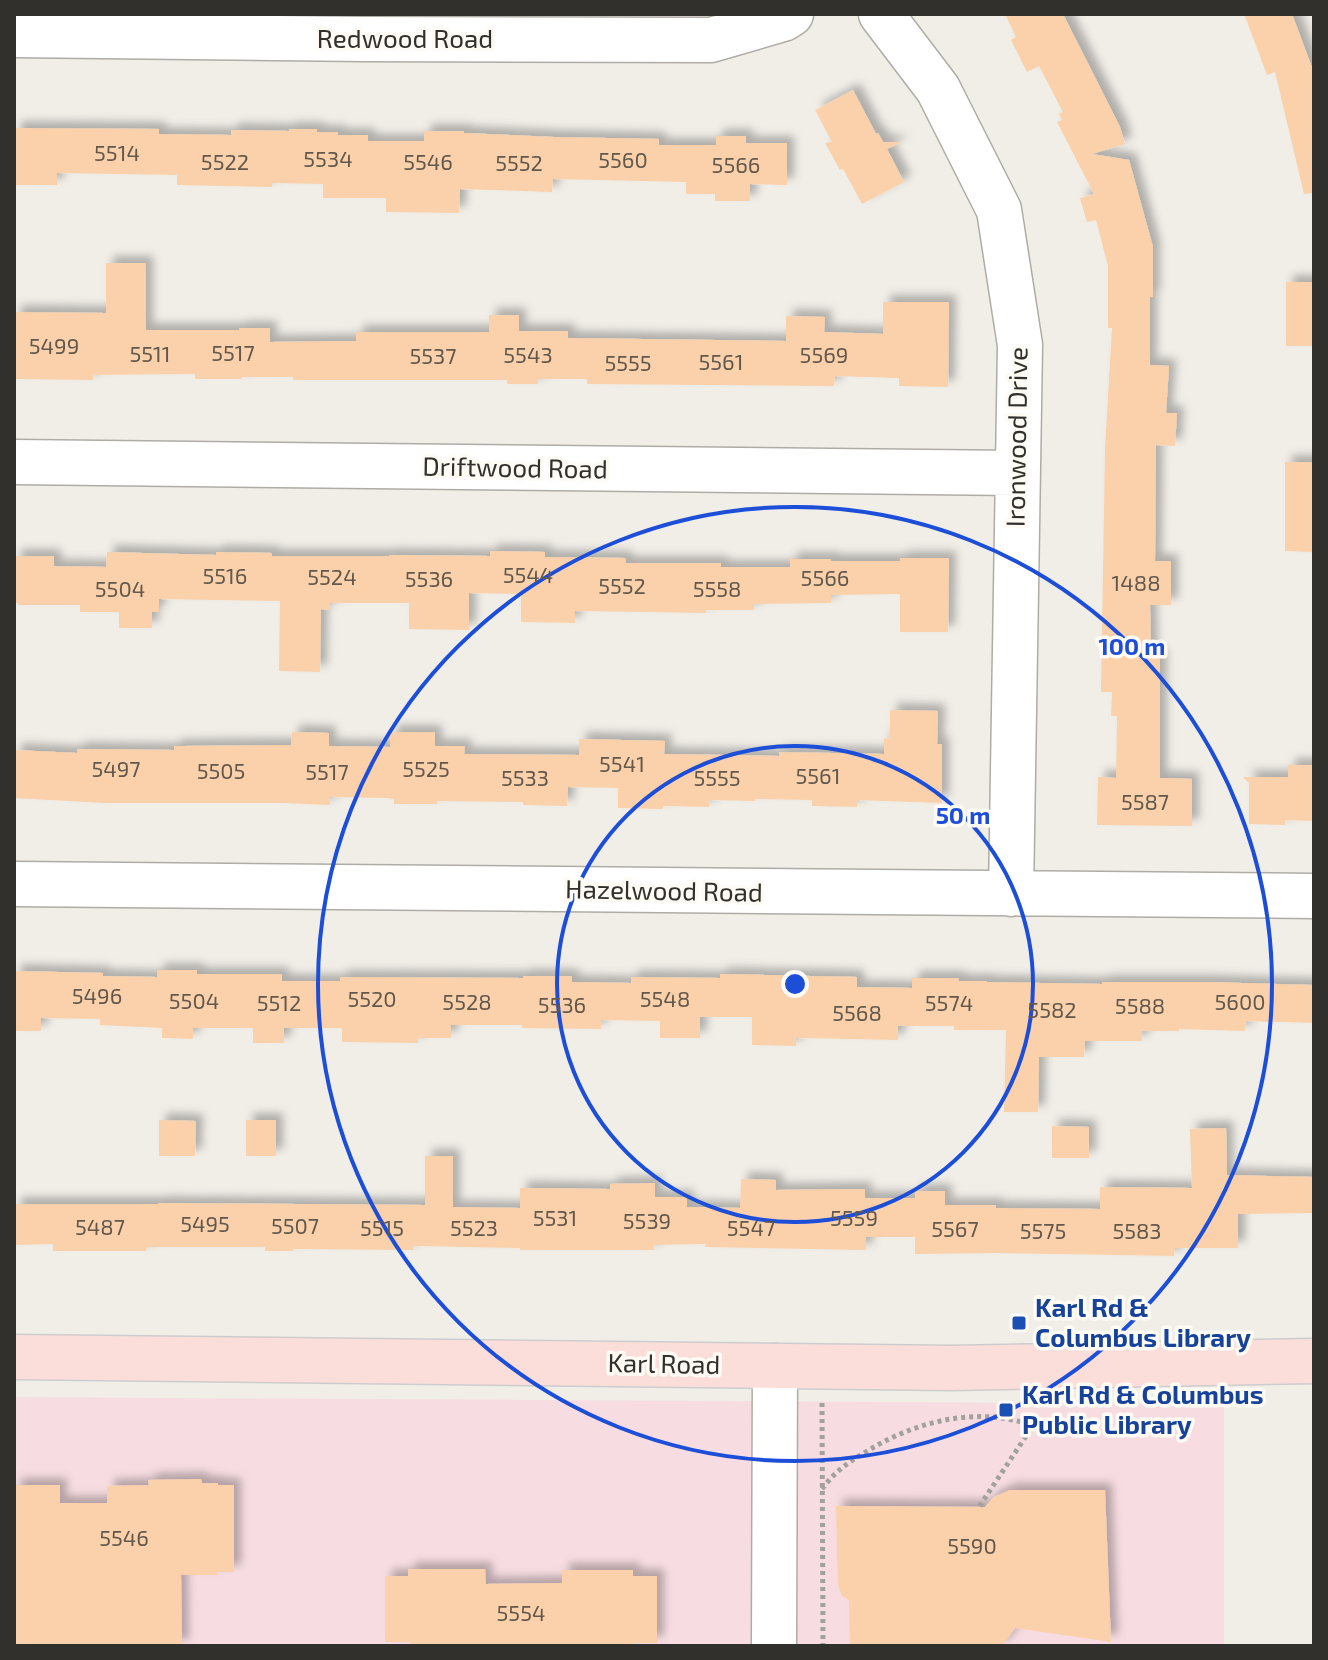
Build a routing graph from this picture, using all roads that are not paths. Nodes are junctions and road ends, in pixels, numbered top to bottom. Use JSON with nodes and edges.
{"nodes":[{"id":1,"x":791,"y":14,"type":"edge"},
{"id":2,"x":881,"y":14,"type":"edge"},
{"id":3,"x":14,"y":35,"type":"edge"},
{"id":4,"x":14,"y":462,"type":"edge"},
{"id":5,"x":1016,"y":473,"type":"junction"},
{"id":6,"x":14,"y":884,"type":"edge"},
{"id":7,"x":1011,"y":894,"type":"junction"},
{"id":8,"x":1314,"y":896,"type":"edge"},
{"id":9,"x":14,"y":1357,"type":"edge"},
{"id":10,"x":1314,"y":1361,"type":"edge"},
{"id":11,"x":775,"y":1366,"type":"junction"},
{"id":12,"x":774,"y":1646,"type":"edge"}],
"edges":[{"from":1,"to":3,"type":"street","name":"Redwood Road"},
{"from":2,"to":5,"type":"street","name":"Ironwood Drive"},
{"from":4,"to":5,"type":"street","name":"Driftwood Road"},
{"from":5,"to":7,"type":"street","name":"Ironwood Drive"},
{"from":6,"to":7,"type":"street","name":"Hazelwood Road"},
{"from":7,"to":8,"type":"street","name":"Hazelwood Road"},
{"from":9,"to":11,"type":"main road","name":"Karl Road"},
{"from":10,"to":11,"type":"main road","name":"Karl Road"},
{"from":11,"to":12,"type":"street"}]}
